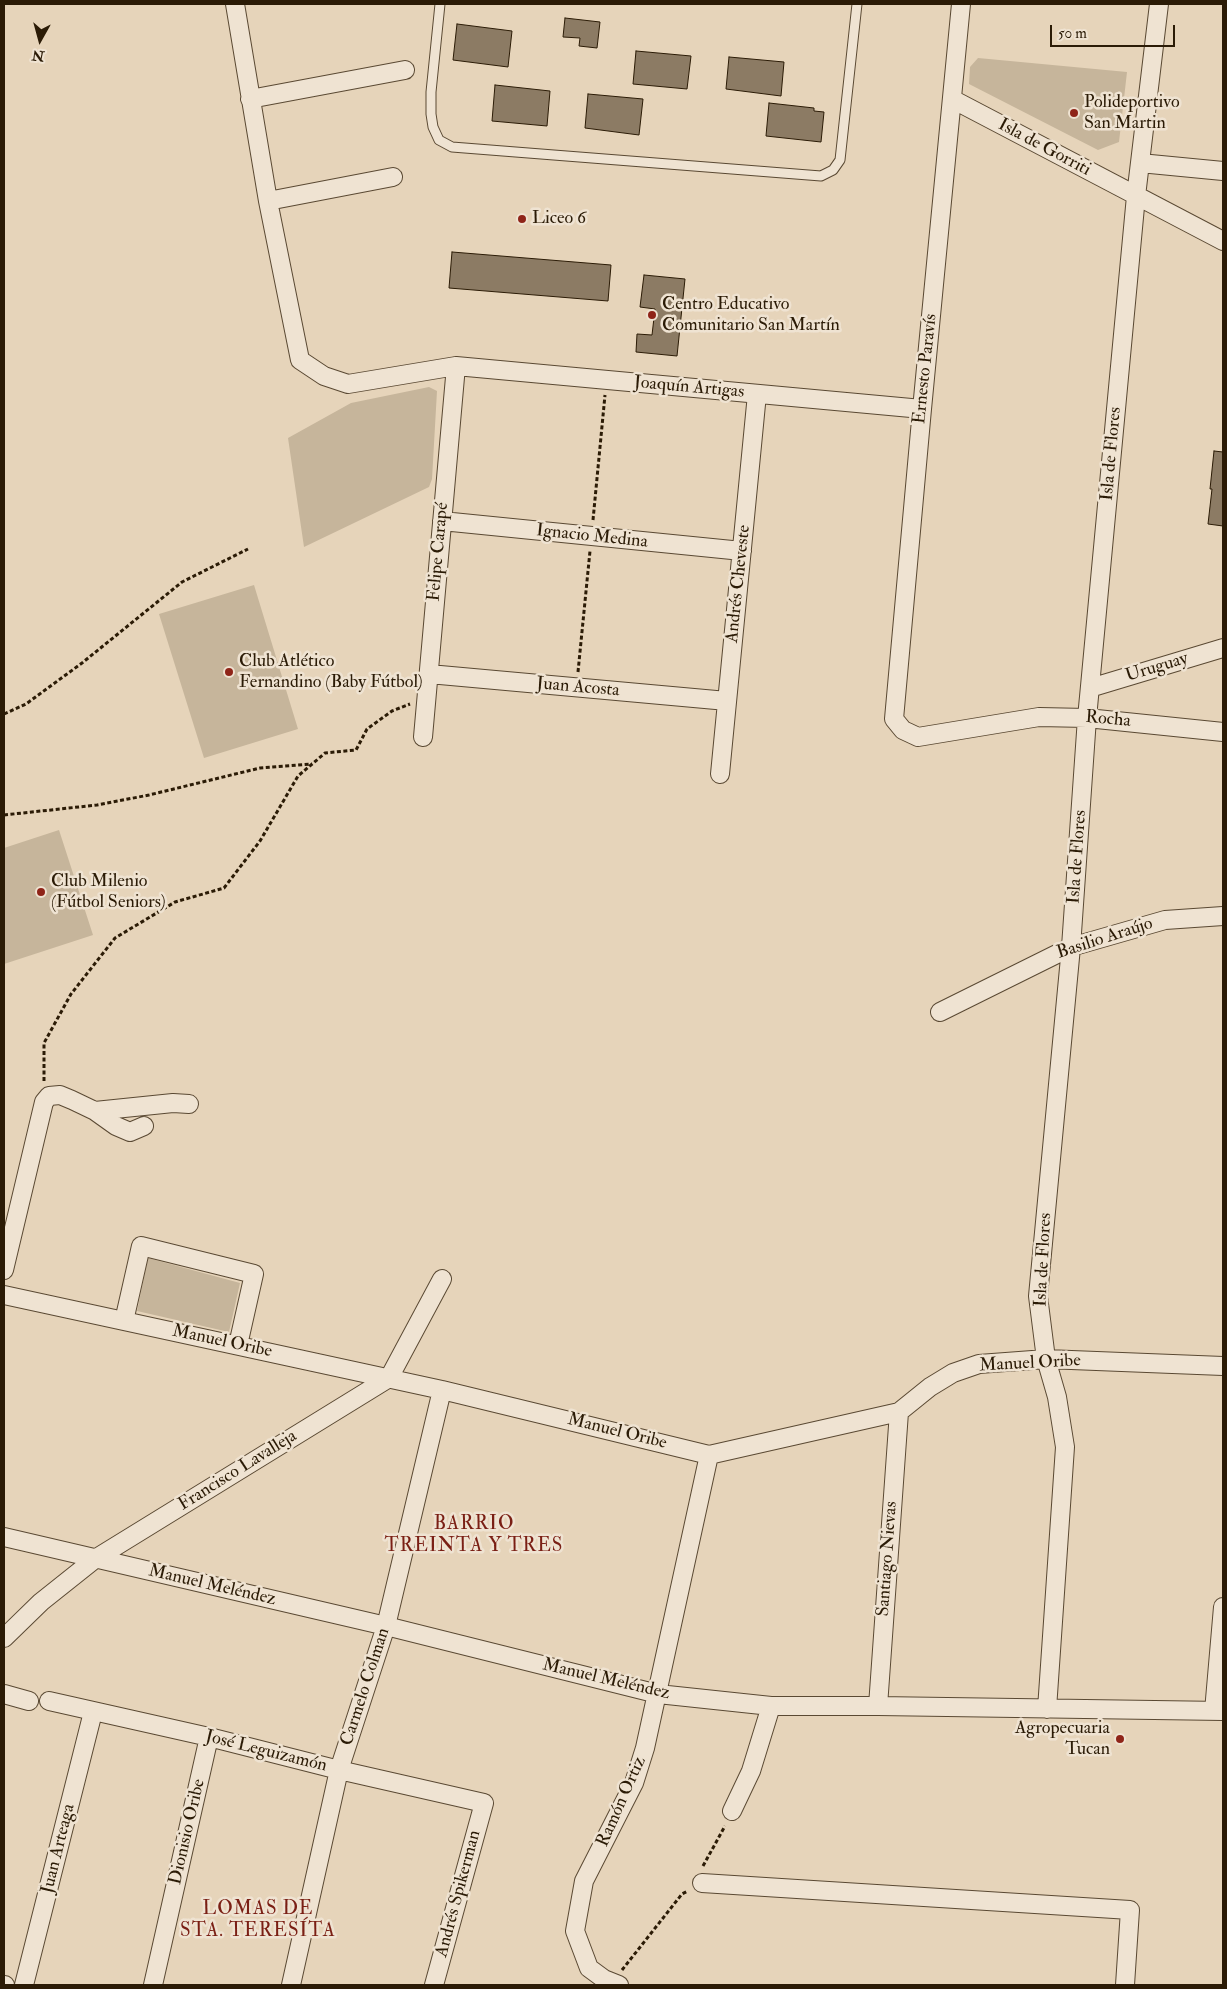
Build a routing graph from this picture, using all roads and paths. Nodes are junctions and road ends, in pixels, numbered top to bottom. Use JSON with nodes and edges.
{"nodes":[{"id":1,"x":235,"y":4,"type":"edge"},
{"id":2,"x":440,"y":4,"type":"edge"},
{"id":3,"x":857,"y":4,"type":"edge"},
{"id":4,"x":961,"y":4,"type":"edge"},
{"id":5,"x":1158,"y":4,"type":"edge"},
{"id":6,"x":405,"y":70,"type":"dead end"},
{"id":7,"x":250,"y":99,"type":"junction"},
{"id":8,"x":952,"y":99,"type":"junction"},
{"id":9,"x":1140,"y":162,"type":"junction"},
{"id":10,"x":1223,"y":171,"type":"edge"},
{"id":11,"x":393,"y":177,"type":"dead end"},
{"id":12,"x":1136,"y":196,"type":"junction"},
{"id":13,"x":268,"y":200,"type":"junction"},
{"id":14,"x":1223,"y":242,"type":"edge"},
{"id":15,"x":456,"y":366,"type":"junction"},
{"id":16,"x":757,"y":394,"type":"junction"},
{"id":17,"x":922,"y":409,"type":"junction"},
{"id":18,"x":442,"y":521,"type":"junction"},
{"id":19,"x":248,"y":549,"type":"dead end"},
{"id":20,"x":742,"y":551,"type":"junction"},
{"id":21,"x":1223,"y":648,"type":"edge"},
{"id":22,"x":429,"y":674,"type":"junction"},
{"id":23,"x":1090,"y":688,"type":"junction"},
{"id":24,"x":427,"y":698,"type":"junction"},
{"id":25,"x":727,"y":701,"type":"junction"},
{"id":26,"x":4,"y":714,"type":"edge"},
{"id":27,"x":1087,"y":718,"type":"junction"},
{"id":28,"x":992,"y":724,"type":"joint"},
{"id":29,"x":1223,"y":732,"type":"edge"},
{"id":30,"x":423,"y":737,"type":"dead end"},
{"id":31,"x":313,"y":764,"type":"junction"},
{"id":32,"x":720,"y":774,"type":"dead end"},
{"id":33,"x":4,"y":815,"type":"edge"},
{"id":34,"x":1223,"y":916,"type":"edge"},
{"id":35,"x":1071,"y":947,"type":"junction"},
{"id":36,"x":940,"y":1012,"type":"dead end"},
{"id":37,"x":44,"y":1102,"type":"junction"},
{"id":38,"x":189,"y":1104,"type":"dead end"},
{"id":39,"x":95,"y":1111,"type":"junction"},
{"id":40,"x":144,"y":1126,"type":"dead end"},
{"id":41,"x":4,"y":1270,"type":"edge"},
{"id":42,"x":442,"y":1279,"type":"dead end"},
{"id":43,"x":4,"y":1295,"type":"edge"},
{"id":44,"x":124,"y":1321,"type":"junction"},
{"id":45,"x":238,"y":1345,"type":"junction"},
{"id":46,"x":1046,"y":1359,"type":"junction"},
{"id":47,"x":1223,"y":1366,"type":"edge"},
{"id":48,"x":389,"y":1378,"type":"junction"},
{"id":49,"x":442,"y":1390,"type":"junction"},
{"id":50,"x":899,"y":1412,"type":"junction"},
{"id":51,"x":709,"y":1455,"type":"junction"},
{"id":52,"x":4,"y":1536,"type":"edge"},
{"id":53,"x":95,"y":1559,"type":"junction"},
{"id":54,"x":1223,"y":1607,"type":"edge"},
{"id":55,"x":386,"y":1626,"type":"junction"},
{"id":56,"x":4,"y":1638,"type":"edge"},
{"id":57,"x":4,"y":1694,"type":"edge"},
{"id":58,"x":658,"y":1694,"type":"junction"},
{"id":59,"x":29,"y":1700,"type":"dead end"},
{"id":60,"x":49,"y":1701,"type":"dead end"},
{"id":61,"x":771,"y":1706,"type":"junction"},
{"id":62,"x":878,"y":1706,"type":"junction"},
{"id":63,"x":1047,"y":1709,"type":"junction"},
{"id":64,"x":1219,"y":1711,"type":"edge"},
{"id":65,"x":94,"y":1712,"type":"junction"},
{"id":66,"x":209,"y":1737,"type":"junction"},
{"id":67,"x":339,"y":1770,"type":"junction"},
{"id":68,"x":484,"y":1803,"type":"joint"},
{"id":69,"x":732,"y":1811,"type":"joint"},
{"id":70,"x":702,"y":1883,"type":"junction"},
{"id":71,"x":615,"y":1984,"type":"edge"},
{"id":72,"x":24,"y":1985,"type":"edge"},
{"id":73,"x":153,"y":1985,"type":"edge"},
{"id":74,"x":291,"y":1985,"type":"edge"},
{"id":75,"x":434,"y":1985,"type":"edge"},
{"id":76,"x":1125,"y":1985,"type":"edge"}],
"edges":[{"from":1,"to":7,"type":"street"},
{"from":2,"to":3,"type":"lane"},
{"from":4,"to":8,"type":"street","name":"Ernesto Paravís"},
{"from":5,"to":9,"type":"street","name":"Isla de Flores"},
{"from":6,"to":7,"type":"street"},
{"from":7,"to":13,"type":"street"},
{"from":8,"to":12,"type":"street","name":"Isla de Gorriti"},
{"from":8,"to":17,"type":"street","name":"Ernesto Paravís"},
{"from":9,"to":10,"type":"street"},
{"from":9,"to":12,"type":"street","name":"Isla de Flores"},
{"from":11,"to":13,"type":"street"},
{"from":12,"to":14,"type":"street","name":"Isla de Gorriti"},
{"from":12,"to":23,"type":"street","name":"Isla de Flores"},
{"from":13,"to":15,"type":"street","name":"Joaquín Artigas"},
{"from":15,"to":16,"type":"street","name":"Joaquín Artigas"},
{"from":15,"to":18,"type":"street","name":"Felipe Carapé"},
{"from":16,"to":17,"type":"street","name":"Joaquín Artigas"},
{"from":16,"to":20,"type":"street","name":"Andrés Cheveste"},
{"from":17,"to":28,"type":"street","name":"Ernesto Paravís"},
{"from":18,"to":20,"type":"street","name":"Ignacio Medina"},
{"from":18,"to":22,"type":"street","name":"Felipe Carapé"},
{"from":19,"to":26,"type":"path"},
{"from":20,"to":25,"type":"street","name":"Andrés Cheveste"},
{"from":21,"to":23,"type":"street","name":"Uruguay"},
{"from":22,"to":24,"type":"street","name":"Felipe Carapé"},
{"from":22,"to":25,"type":"street","name":"Juan Acosta"},
{"from":23,"to":27,"type":"street","name":"Isla de Flores"},
{"from":24,"to":30,"type":"street","name":"Felipe Carapé"},
{"from":24,"to":31,"type":"path"},
{"from":25,"to":32,"type":"street","name":"Andrés Cheveste"},
{"from":27,"to":28,"type":"street","name":"Rocha"},
{"from":27,"to":29,"type":"street","name":"Rocha"},
{"from":27,"to":35,"type":"street","name":"Isla de Flores"},
{"from":31,"to":33,"type":"path"},
{"from":31,"to":37,"type":"path"},
{"from":34,"to":35,"type":"street","name":"Basilio Araújo"},
{"from":35,"to":36,"type":"street","name":"Basilio Araújo"},
{"from":35,"to":46,"type":"street","name":"Isla de Flores"},
{"from":37,"to":39,"type":"street"},
{"from":37,"to":41,"type":"street"},
{"from":38,"to":39,"type":"street"},
{"from":39,"to":40,"type":"street"},
{"from":42,"to":48,"type":"street"},
{"from":43,"to":44,"type":"street","name":"Manuel Oribe"},
{"from":44,"to":45,"type":"street","name":"Manuel Oribe"},
{"from":44,"to":45,"type":"street"},
{"from":45,"to":48,"type":"street","name":"Manuel Oribe"},
{"from":46,"to":47,"type":"street","name":"Manuel Oribe"},
{"from":46,"to":50,"type":"street","name":"Manuel Oribe"},
{"from":46,"to":63,"type":"street","name":"Isla de Flores"},
{"from":48,"to":49,"type":"street","name":"Manuel Oribe"},
{"from":48,"to":53,"type":"street","name":"Francisco Lavalleja"},
{"from":49,"to":51,"type":"street","name":"Manuel Oribe"},
{"from":49,"to":55,"type":"street","name":"Carmelo Colman"},
{"from":50,"to":51,"type":"street","name":"Manuel Oribe"},
{"from":50,"to":62,"type":"street","name":"Santiago Nievas"},
{"from":51,"to":58,"type":"street","name":"Ramón Ortiz"},
{"from":52,"to":53,"type":"street","name":"Manuel Meléndez"},
{"from":53,"to":55,"type":"street","name":"Manuel Meléndez"},
{"from":53,"to":56,"type":"street","name":"Francisco Lavalleja"},
{"from":54,"to":64,"type":"street"},
{"from":55,"to":58,"type":"street","name":"Manuel Meléndez"},
{"from":55,"to":67,"type":"street","name":"Carmelo Colman"},
{"from":57,"to":59,"type":"street"},
{"from":58,"to":61,"type":"street","name":"Manuel Meléndez"},
{"from":58,"to":71,"type":"street","name":"Ramón Ortiz"},
{"from":60,"to":65,"type":"street","name":"José Leguizamón"},
{"from":61,"to":62,"type":"street","name":"Manuel Meléndez"},
{"from":61,"to":69,"type":"street"},
{"from":62,"to":63,"type":"street","name":"Manuel Meléndez"},
{"from":63,"to":64,"type":"street","name":"Manuel Meléndez"},
{"from":65,"to":66,"type":"street","name":"José Leguizamón"},
{"from":65,"to":72,"type":"street","name":"Juan Arteaga"},
{"from":66,"to":67,"type":"street","name":"José Leguizamón"},
{"from":66,"to":73,"type":"street","name":"Dionisio Oribe"},
{"from":67,"to":68,"type":"street","name":"José Leguizamón"},
{"from":67,"to":74,"type":"street","name":"Carmelo Colman"},
{"from":68,"to":75,"type":"street","name":"Andrés Spikerman"},
{"from":69,"to":70,"type":"path"},
{"from":70,"to":71,"type":"path"},
{"from":70,"to":76,"type":"street"}]}
